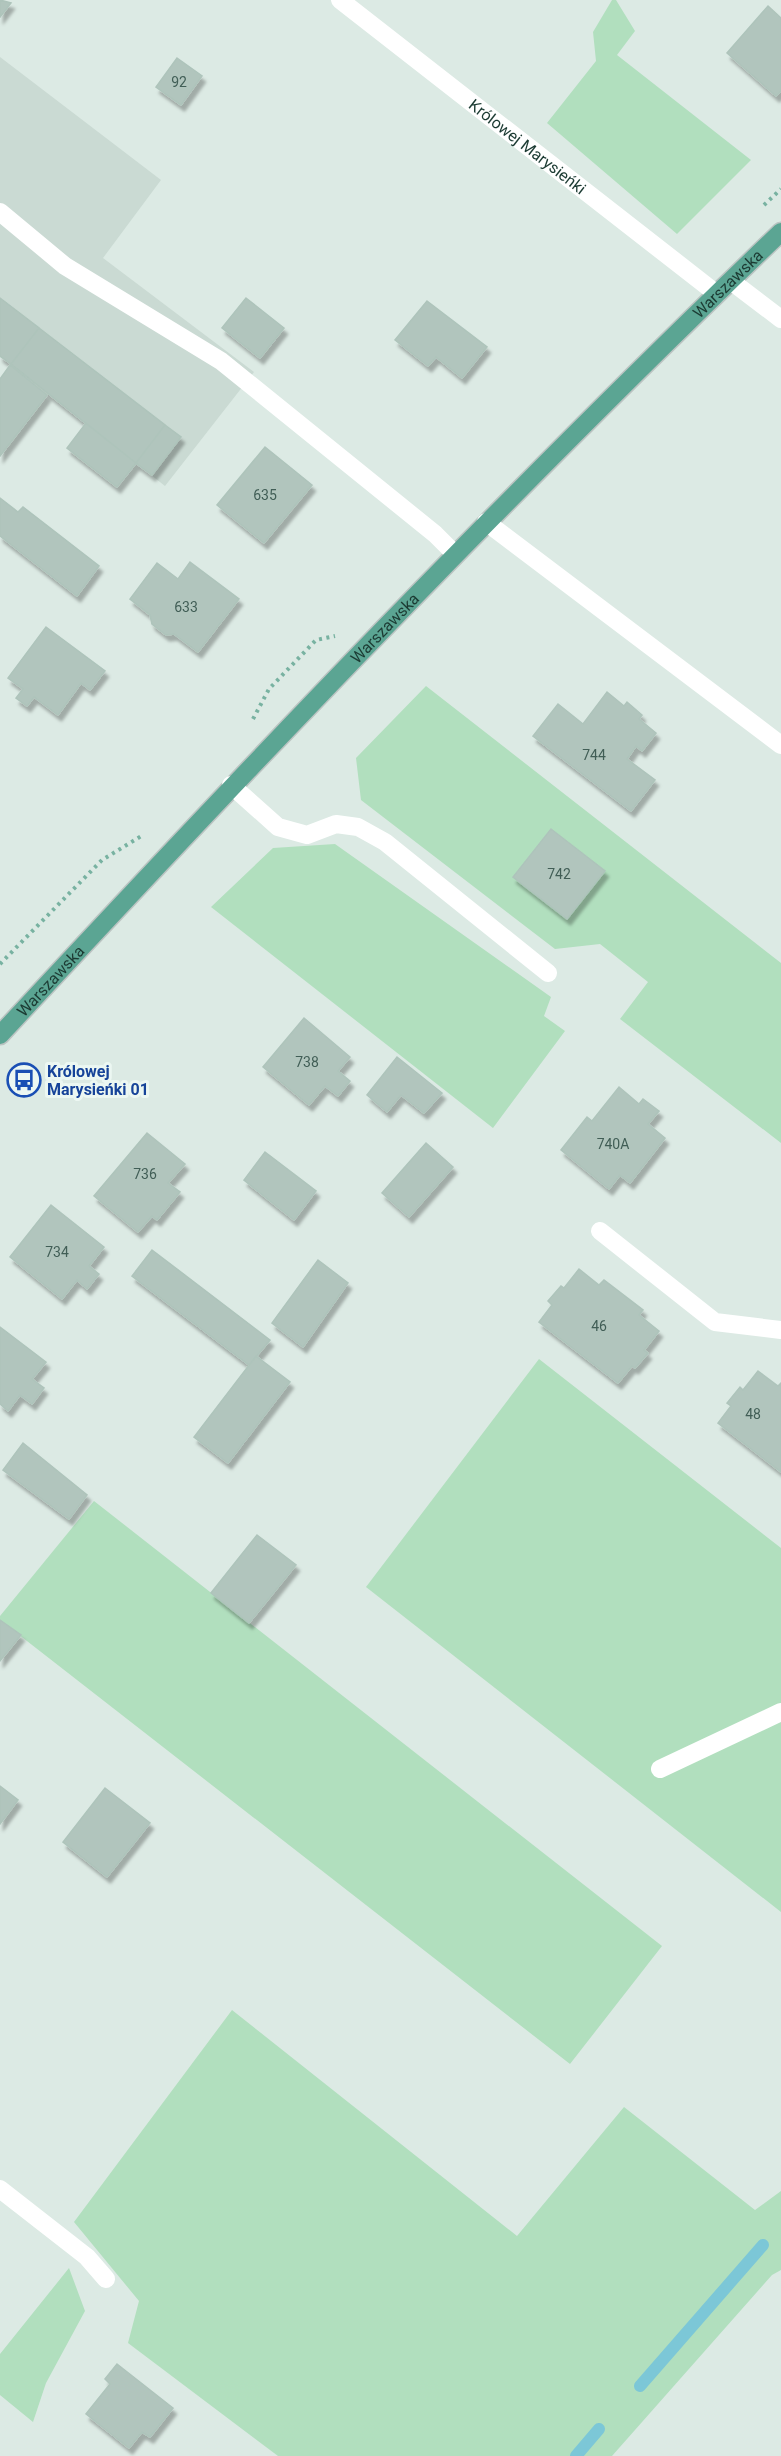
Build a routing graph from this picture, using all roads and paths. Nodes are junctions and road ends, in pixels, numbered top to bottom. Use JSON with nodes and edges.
{"nodes":[{"id":1,"x":340,"y":0,"type":"edge"},
{"id":2,"x":0,"y":212,"type":"edge"},
{"id":3,"x":781,"y":232,"type":"edge"},
{"id":4,"x":730,"y":280,"type":"junction"},
{"id":5,"x":717,"y":294,"type":"junction"},
{"id":6,"x":781,"y":319,"type":"edge"},
{"id":7,"x":486,"y":522,"type":"junction"},
{"id":8,"x":455,"y":554,"type":"junction"},
{"id":9,"x":781,"y":746,"type":"edge"},
{"id":10,"x":231,"y":785,"type":"junction"},
{"id":11,"x":548,"y":973,"type":"dead end"},
{"id":12,"x":0,"y":1035,"type":"edge"},
{"id":13,"x":600,"y":1231,"type":"dead end"},
{"id":14,"x":781,"y":1330,"type":"edge"},
{"id":15,"x":781,"y":1712,"type":"edge"},
{"id":16,"x":660,"y":1769,"type":"dead end"},
{"id":17,"x":0,"y":2189,"type":"edge"},
{"id":18,"x":106,"y":2279,"type":"dead end"}],
"edges":[{"from":1,"to":5,"type":"street","name":"Królowej Marysieńki"},
{"from":2,"to":8,"type":"street"},
{"from":3,"to":4,"type":"main road","name":"Warszawska"},
{"from":4,"to":5,"type":"main road","name":"Warszawska"},
{"from":4,"to":6,"type":"street"},
{"from":5,"to":7,"type":"main road","name":"Warszawska"},
{"from":7,"to":8,"type":"main road","name":"Warszawska"},
{"from":7,"to":9,"type":"street"},
{"from":8,"to":10,"type":"main road","name":"Warszawska"},
{"from":10,"to":11,"type":"street"},
{"from":10,"to":12,"type":"main road","name":"Warszawska"},
{"from":13,"to":14,"type":"street"},
{"from":15,"to":16,"type":"street"},
{"from":17,"to":18,"type":"street"}]}
